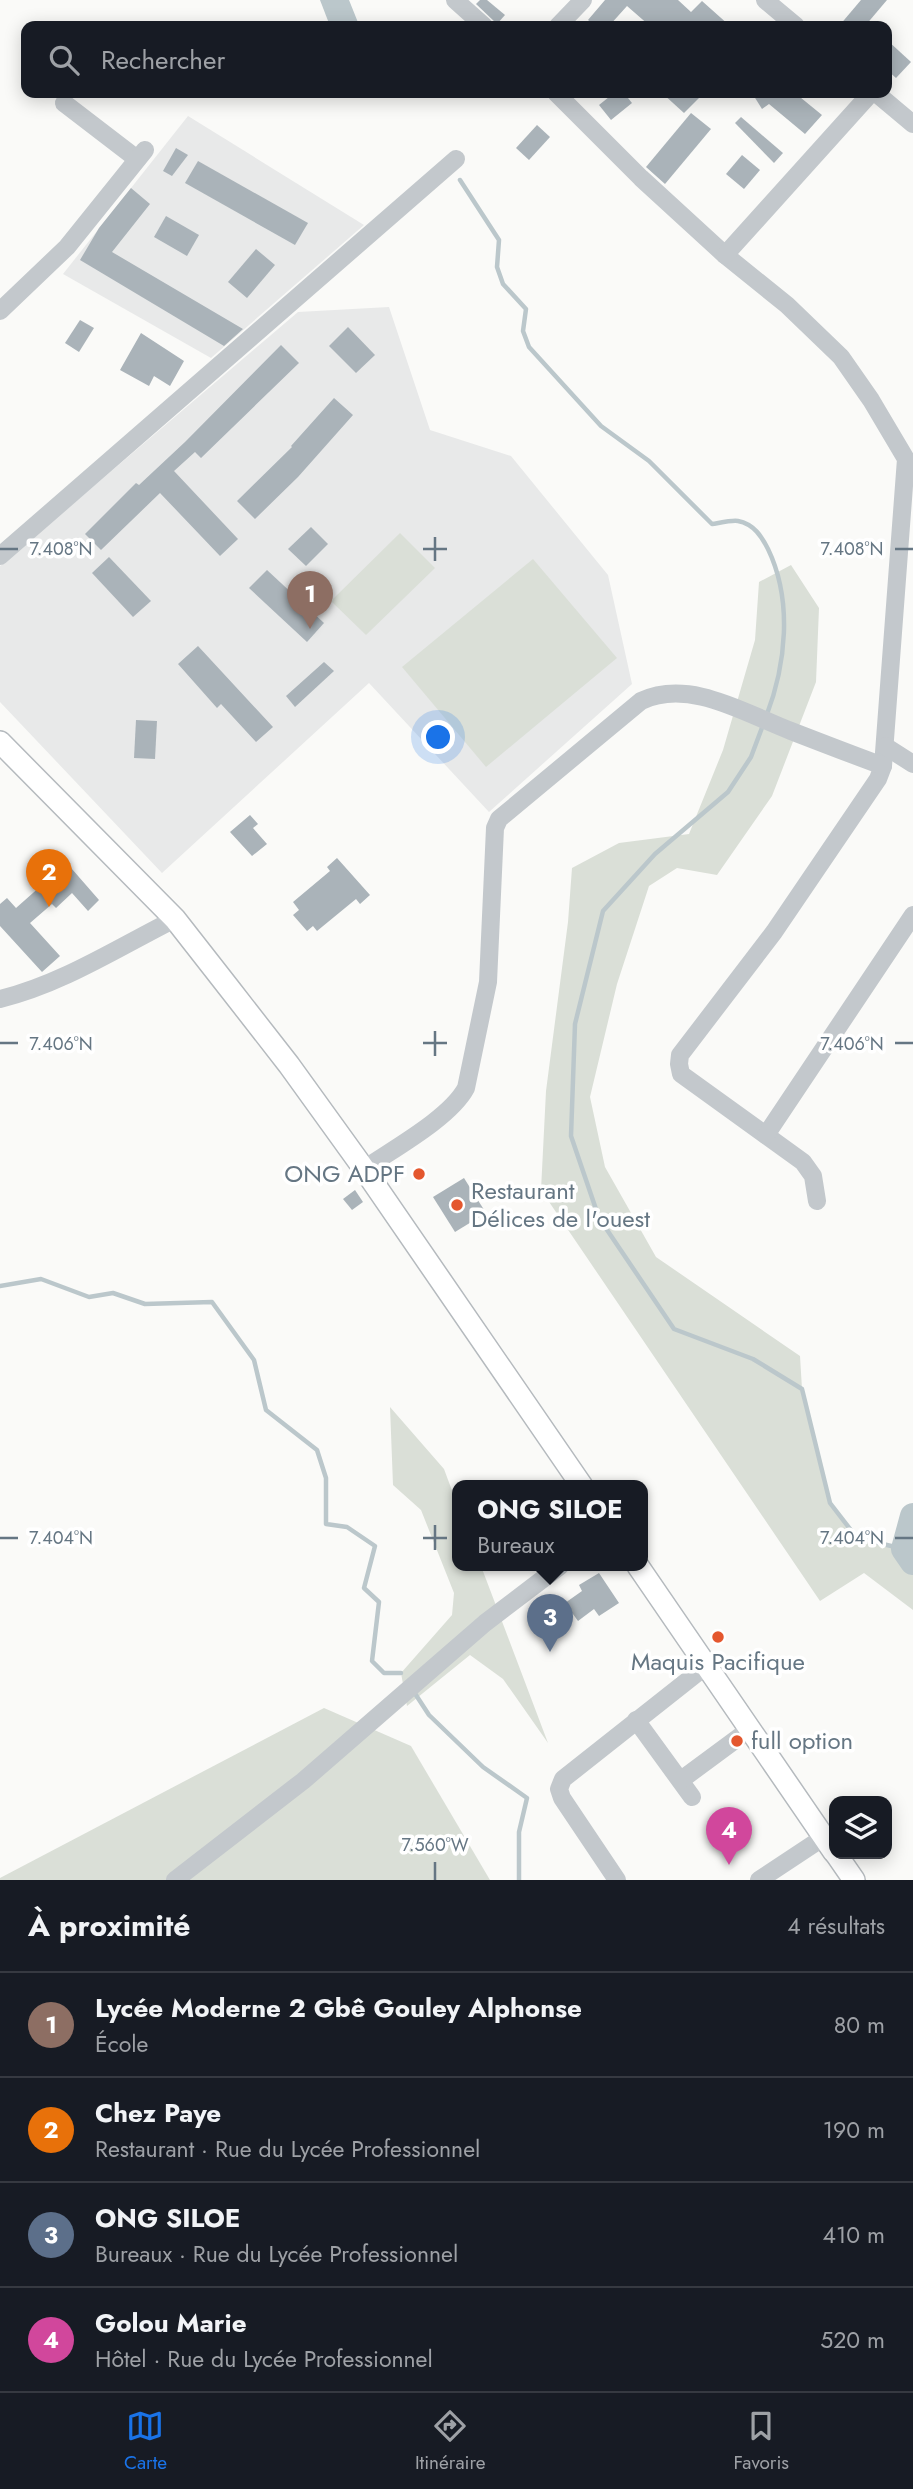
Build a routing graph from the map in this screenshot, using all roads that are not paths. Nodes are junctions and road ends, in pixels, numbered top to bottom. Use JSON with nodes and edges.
{"nodes":[{"id":1,"x":455,"y":0,"type":"edge"},
{"id":2,"x":583,"y":0,"type":"edge"},
{"id":3,"x":765,"y":0,"type":"edge"},
{"id":4,"x":478,"y":21,"type":"edge"},
{"id":5,"x":563,"y":21,"type":"edge"},
{"id":6,"x":790,"y":21,"type":"edge"},
{"id":7,"x":561,"y":98,"type":"edge"},
{"id":8,"x":869,"y":98,"type":"edge"},
{"id":9,"x":880,"y":98,"type":"edge"},
{"id":10,"x":64,"y":103,"type":"dead end"},
{"id":11,"x":913,"y":124,"type":"edge"},
{"id":12,"x":456,"y":159,"type":"dead end"},
{"id":13,"x":725,"y":254,"type":"junction"},
{"id":14,"x":0,"y":311,"type":"edge"},
{"id":15,"x":909,"y":460,"type":"edge"},
{"id":16,"x":0,"y":556,"type":"edge"},
{"id":17,"x":0,"y":742,"type":"edge"},
{"id":18,"x":886,"y":746,"type":"junction"},
{"id":19,"x":913,"y":764,"type":"edge"},
{"id":20,"x":883,"y":766,"type":"junction"},
{"id":21,"x":913,"y":915,"type":"edge"},
{"id":22,"x":175,"y":919,"type":"junction"},
{"id":23,"x":0,"y":999,"type":"edge"},
{"id":24,"x":766,"y":1135,"type":"junction"},
{"id":25,"x":364,"y":1169,"type":"junction"},
{"id":26,"x":817,"y":1200,"type":"dead end"},
{"id":27,"x":578,"y":1480,"type":"edge"},
{"id":28,"x":553,"y":1571,"type":"edge"},
{"id":29,"x":641,"y":1571,"type":"edge"},
{"id":30,"x":706,"y":1666,"type":"junction"},
{"id":31,"x":636,"y":1720,"type":"junction"},
{"id":32,"x":750,"y":1730,"type":"junction"},
{"id":33,"x":681,"y":1780,"type":"junction"},
{"id":34,"x":692,"y":1797,"type":"dead end"},
{"id":35,"x":829,"y":1844,"type":"edge"},
{"id":36,"x":829,"y":1848,"type":"edge"},
{"id":37,"x":839,"y":1859,"type":"edge"},
{"id":38,"x":174,"y":1880,"type":"edge"},
{"id":39,"x":617,"y":1880,"type":"edge"},
{"id":40,"x":759,"y":1880,"type":"edge"},
{"id":41,"x":854,"y":1880,"type":"edge"}],
"edges":[{"from":1,"to":4,"type":"street"},
{"from":2,"to":5,"type":"street"},
{"from":3,"to":6,"type":"street"},
{"from":7,"to":13,"type":"street"},
{"from":8,"to":13,"type":"street"},
{"from":9,"to":11,"type":"street"},
{"from":10,"to":14,"type":"street"},
{"from":12,"to":16,"type":"street"},
{"from":13,"to":15,"type":"street"},
{"from":15,"to":18,"type":"street"},
{"from":17,"to":22,"type":"main road"},
{"from":18,"to":19,"type":"street"},
{"from":18,"to":20,"type":"street"},
{"from":20,"to":24,"type":"street"},
{"from":20,"to":25,"type":"street"},
{"from":21,"to":24,"type":"street"},
{"from":22,"to":23,"type":"street"},
{"from":22,"to":25,"type":"main road"},
{"from":24,"to":26,"type":"street"},
{"from":25,"to":27,"type":"main road"},
{"from":28,"to":38,"type":"street"},
{"from":29,"to":30,"type":"main road"},
{"from":30,"to":31,"type":"street"},
{"from":30,"to":32,"type":"main road"},
{"from":31,"to":33,"type":"street"},
{"from":31,"to":39,"type":"street"},
{"from":32,"to":33,"type":"street"},
{"from":32,"to":35,"type":"main road"},
{"from":33,"to":34,"type":"street"},
{"from":36,"to":40,"type":"street"},
{"from":37,"to":41,"type":"main road"}]}
